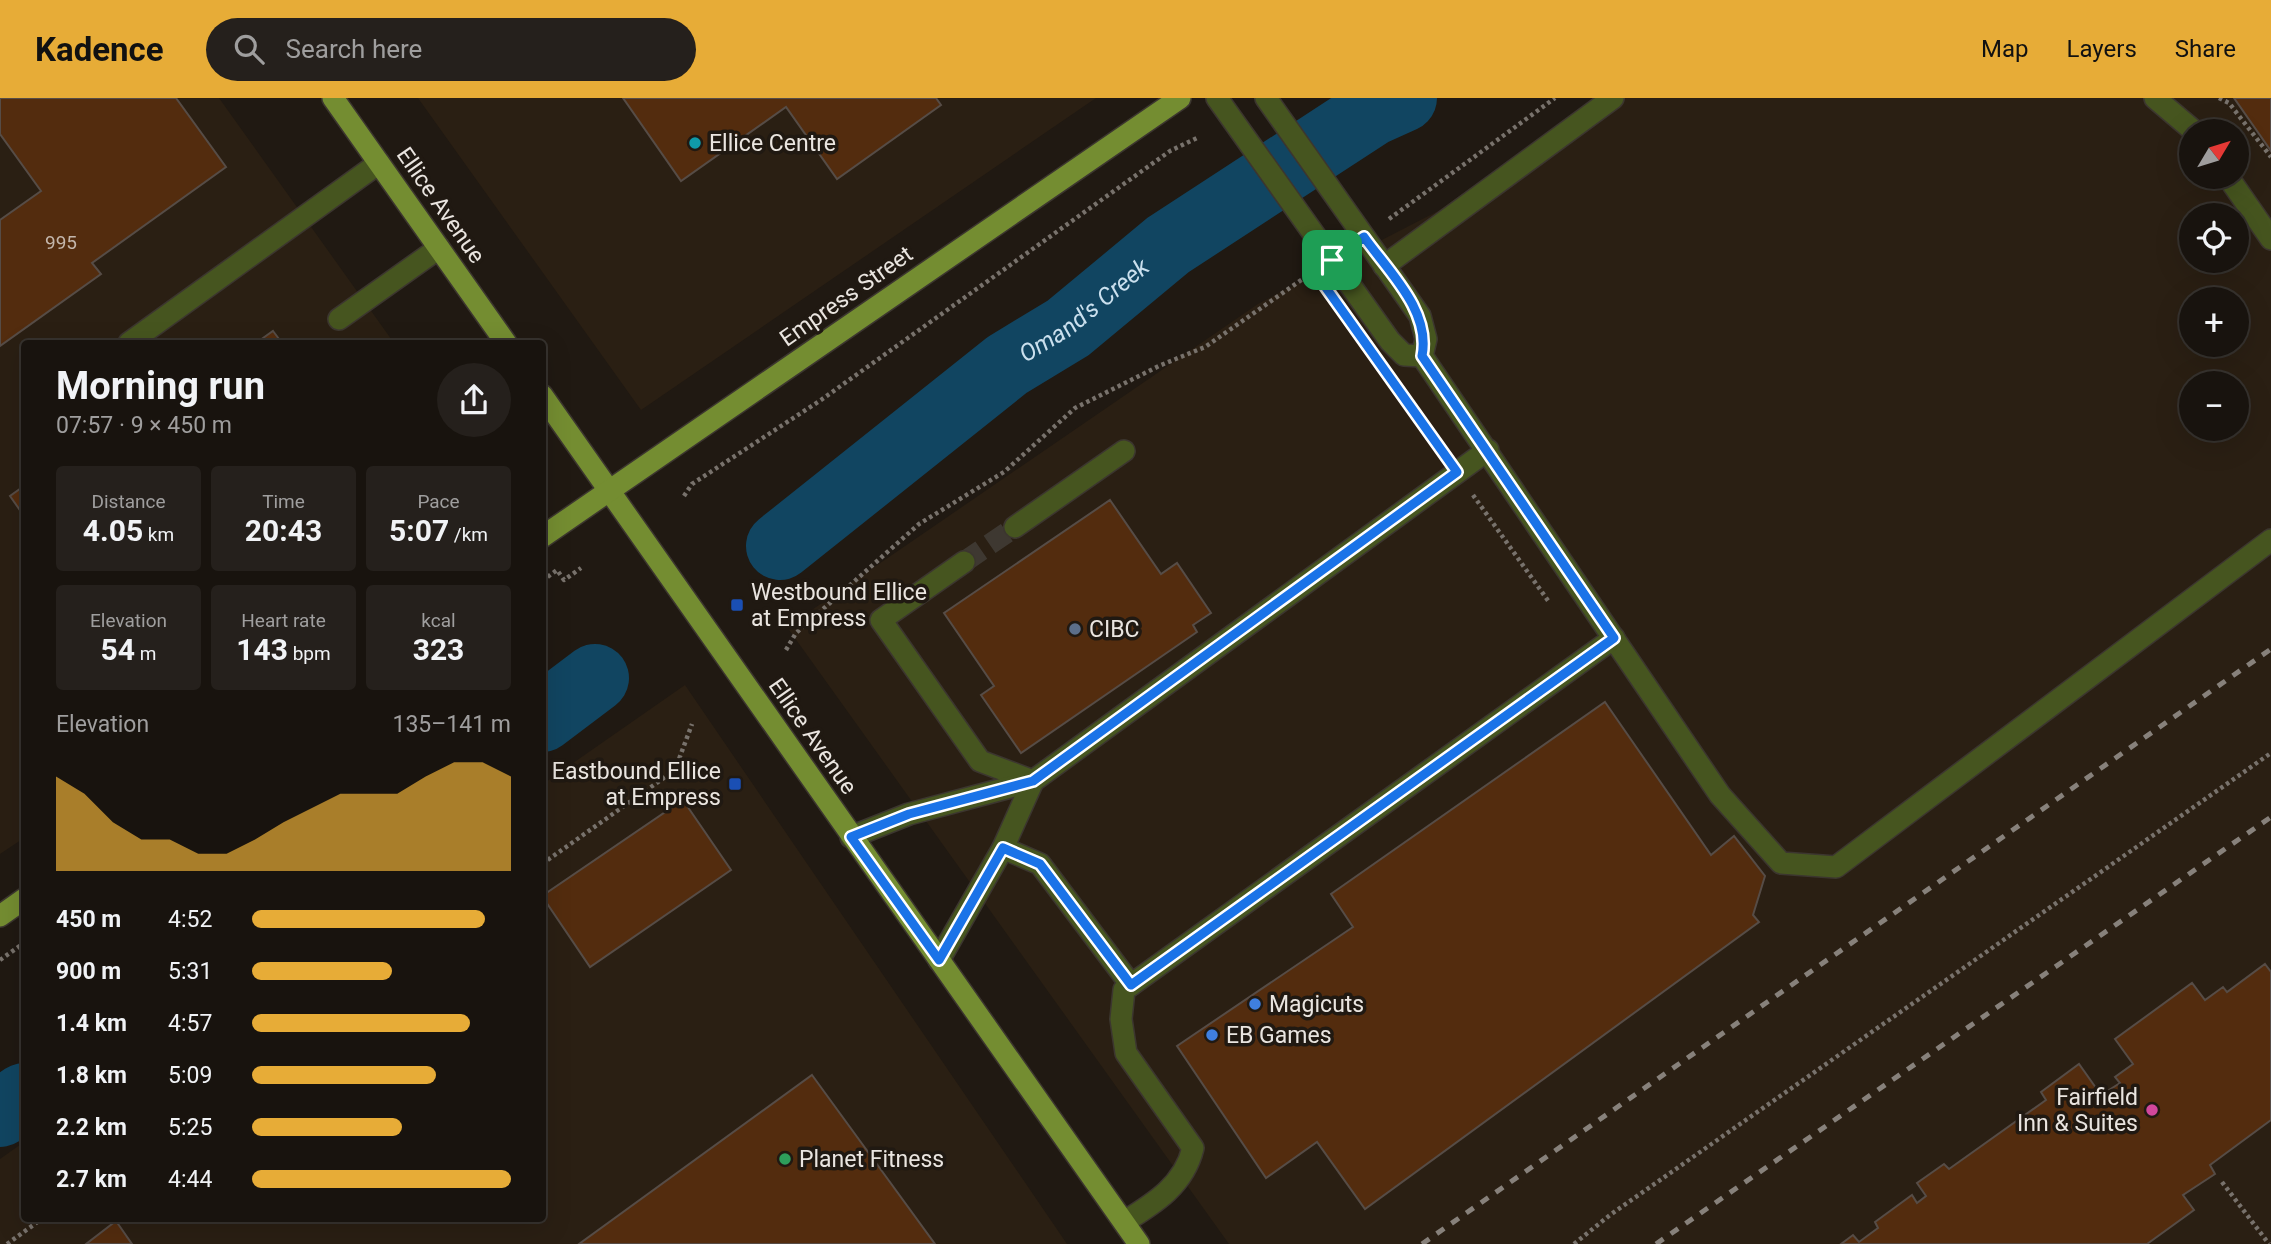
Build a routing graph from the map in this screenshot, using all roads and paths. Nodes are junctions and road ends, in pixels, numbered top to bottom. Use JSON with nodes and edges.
{"nodes":[{"id":1,"x":333,"y":98,"type":"edge"},
{"id":2,"x":1180,"y":98,"type":"edge"},
{"id":3,"x":1217,"y":98,"type":"edge"},
{"id":4,"x":1266,"y":98,"type":"edge"},
{"id":5,"x":1555,"y":98,"type":"edge"},
{"id":6,"x":1612,"y":98,"type":"edge"},
{"id":7,"x":2155,"y":98,"type":"edge"},
{"id":8,"x":2219,"y":98,"type":"edge"},
{"id":9,"x":2180,"y":119,"type":"edge"},
{"id":10,"x":1199,"y":137,"type":"dead end"},
{"id":11,"x":2271,"y":157,"type":"edge"},
{"id":12,"x":379,"y":163,"type":"junction"},
{"id":13,"x":2236,"y":189,"type":"edge"},
{"id":14,"x":1364,"y":237,"type":"junction"},
{"id":15,"x":2271,"y":239,"type":"edge"},
{"id":16,"x":439,"y":248,"type":"junction"},
{"id":17,"x":1332,"y":260,"type":"junction"},
{"id":18,"x":1384,"y":266,"type":"junction"},
{"id":19,"x":339,"y":319,"type":"dead end"},
{"id":20,"x":133,"y":340,"type":"edge"},
{"id":21,"x":504,"y":340,"type":"edge"},
{"id":22,"x":1422,"y":356,"type":"junction"},
{"id":23,"x":1386,"y":372,"type":"dead end"},
{"id":24,"x":546,"y":401,"type":"edge"},
{"id":25,"x":1488,"y":450,"type":"junction"},
{"id":26,"x":1124,"y":452,"type":"dead end"},
{"id":27,"x":1457,"y":472,"type":"junction"},
{"id":28,"x":610,"y":491,"type":"junction"},
{"id":29,"x":684,"y":496,"type":"dead end"},
{"id":30,"x":1015,"y":527,"type":"tunnel mouth"},
{"id":31,"x":546,"y":534,"type":"edge"},
{"id":32,"x":2271,"y":541,"type":"edge"},
{"id":33,"x":964,"y":562,"type":"tunnel mouth"},
{"id":34,"x":581,"y":568,"type":"dead end"},
{"id":35,"x":546,"y":578,"type":"edge"},
{"id":36,"x":546,"y":582,"type":"edge"},
{"id":37,"x":549,"y":584,"type":"dead end"},
{"id":38,"x":1552,"y":606,"type":"dead end"},
{"id":39,"x":1614,"y":638,"type":"junction"},
{"id":40,"x":786,"y":650,"type":"dead end"},
{"id":41,"x":692,"y":724,"type":"dead end"},
{"id":42,"x":2271,"y":753,"type":"edge"},
{"id":43,"x":1033,"y":781,"type":"junction"},
{"id":44,"x":851,"y":837,"type":"junction"},
{"id":45,"x":1003,"y":848,"type":"junction"},
{"id":46,"x":546,"y":861,"type":"edge"},
{"id":47,"x":21,"y":901,"type":"edge"},
{"id":48,"x":0,"y":915,"type":"edge"},
{"id":49,"x":21,"y":945,"type":"edge"},
{"id":50,"x":0,"y":960,"type":"edge"},
{"id":51,"x":939,"y":960,"type":"junction"},
{"id":52,"x":1131,"y":985,"type":"junction"},
{"id":53,"x":2222,"y":1182,"type":"dead end"},
{"id":54,"x":37,"y":1222,"type":"edge"},
{"id":55,"x":1124,"y":1222,"type":"junction"},
{"id":56,"x":7,"y":1244,"type":"edge"},
{"id":57,"x":1139,"y":1244,"type":"edge"},
{"id":58,"x":1574,"y":1244,"type":"edge"},
{"id":59,"x":2269,"y":1244,"type":"edge"}],
"edges":[{"from":1,"to":12,"type":"main road","name":"Ellice Avenue"},
{"from":2,"to":28,"type":"main road","name":"Empress Street"},
{"from":3,"to":17,"type":"lane"},
{"from":4,"to":14,"type":"lane"},
{"from":5,"to":14,"type":"path"},
{"from":6,"to":18,"type":"lane"},
{"from":7,"to":9,"type":"lane"},
{"from":8,"to":11,"type":"path"},
{"from":10,"to":29,"type":"path"},
{"from":12,"to":16,"type":"main road","name":"Ellice Avenue"},
{"from":12,"to":20,"type":"lane"},
{"from":13,"to":15,"type":"lane"},
{"from":14,"to":18,"type":"lane"},
{"from":16,"to":19,"type":"lane"},
{"from":16,"to":21,"type":"main road","name":"Ellice Avenue"},
{"from":17,"to":22,"type":"lane"},
{"from":17,"to":40,"type":"path"},
{"from":18,"to":22,"type":"lane"},
{"from":22,"to":25,"type":"lane"},
{"from":23,"to":27,"type":"path"},
{"from":24,"to":28,"type":"main road","name":"Ellice Avenue"},
{"from":25,"to":27,"type":"lane"},
{"from":25,"to":39,"type":"lane"},
{"from":26,"to":30,"type":"lane"},
{"from":27,"to":38,"type":"path"},
{"from":27,"to":43,"type":"lane"},
{"from":28,"to":31,"type":"main road","name":"Empress Street"},
{"from":28,"to":44,"type":"main road","name":"Ellice Avenue"},
{"from":32,"to":39,"type":"lane"},
{"from":33,"to":43,"type":"lane"},
{"from":34,"to":35,"type":"path"},
{"from":36,"to":37,"type":"path"},
{"from":39,"to":52,"type":"lane"},
{"from":41,"to":46,"type":"path"},
{"from":42,"to":58,"type":"path"},
{"from":43,"to":44,"type":"lane"},
{"from":43,"to":45,"type":"lane"},
{"from":44,"to":51,"type":"main road","name":"Ellice Avenue"},
{"from":45,"to":51,"type":"lane"},
{"from":45,"to":52,"type":"lane"},
{"from":47,"to":48,"type":"main road"},
{"from":49,"to":50,"type":"path"},
{"from":51,"to":55,"type":"main road","name":"Ellice Avenue"},
{"from":52,"to":55,"type":"lane"},
{"from":53,"to":59,"type":"path"},
{"from":54,"to":56,"type":"path"},
{"from":55,"to":57,"type":"main road","name":"Ellice Avenue"}]}
